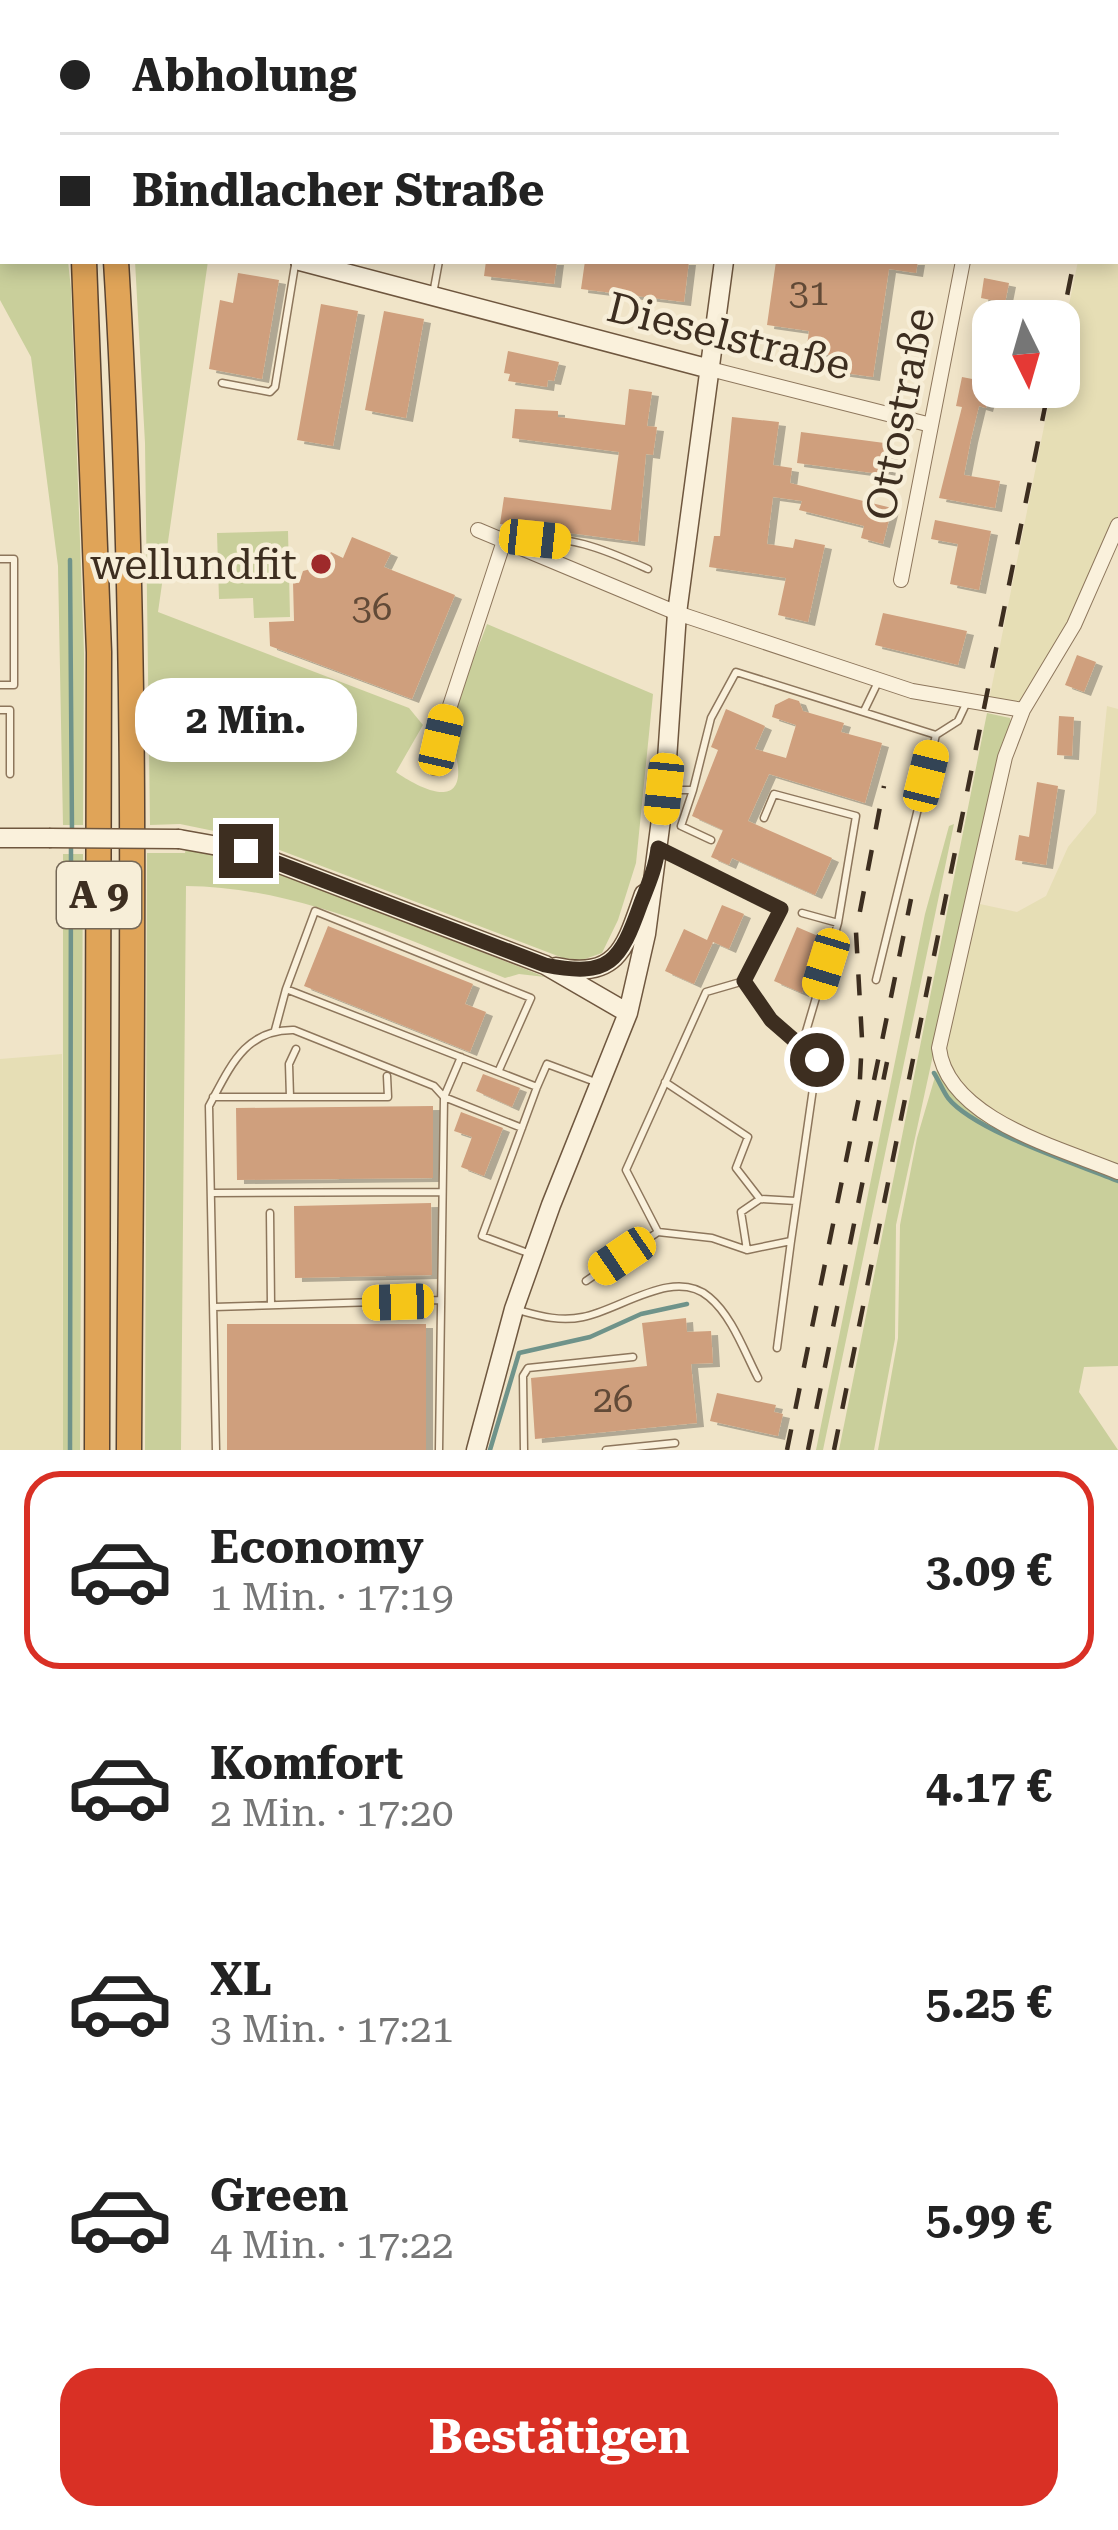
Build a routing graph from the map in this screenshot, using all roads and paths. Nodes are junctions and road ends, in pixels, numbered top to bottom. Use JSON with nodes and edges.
{"nodes":[{"id":1,"x":84,"y":264,"type":"edge"},
{"id":2,"x":116,"y":264,"type":"edge"},
{"id":3,"x":297,"y":264,"type":"edge"},
{"id":4,"x":309,"y":264,"type":"edge"},
{"id":5,"x":438,"y":264,"type":"edge"},
{"id":6,"x":724,"y":264,"type":"edge"},
{"id":7,"x":962,"y":264,"type":"edge"},
{"id":8,"x":433,"y":297,"type":"junction"},
{"id":9,"x":710,"y":369,"type":"junction"},
{"id":10,"x":222,"y":383,"type":"dead end"},
{"id":11,"x":931,"y":425,"type":"junction"},
{"id":12,"x":1118,"y":525,"type":"edge"},
{"id":13,"x":478,"y":530,"type":"dead end"},
{"id":14,"x":504,"y":541,"type":"junction"},
{"id":15,"x":521,"y":548,"type":"junction"},
{"id":16,"x":0,"y":559,"type":"edge"},
{"id":17,"x":648,"y":569,"type":"dead end"},
{"id":18,"x":901,"y":580,"type":"dead end"},
{"id":19,"x":677,"y":613,"type":"junction"},
{"id":20,"x":879,"y":680,"type":"junction"},
{"id":21,"x":0,"y":685,"type":"edge"},
{"id":22,"x":968,"y":702,"type":"junction"},
{"id":23,"x":0,"y":710,"type":"edge"},
{"id":24,"x":1023,"y":710,"type":"junction"},
{"id":25,"x":864,"y":712,"type":"junction"},
{"id":26,"x":937,"y":735,"type":"junction"},
{"id":27,"x":435,"y":768,"type":"dead end"},
{"id":28,"x":10,"y":774,"type":"dead end"},
{"id":29,"x":664,"y":789,"type":"junction"},
{"id":30,"x":693,"y":790,"type":"junction"},
{"id":31,"x":764,"y":818,"type":"dead end"},
{"id":32,"x":0,"y":838,"type":"edge"},
{"id":33,"x":711,"y":840,"type":"dead end"},
{"id":34,"x":658,"y":853,"type":"junction"},
{"id":35,"x":802,"y":914,"type":"dead end"},
{"id":36,"x":838,"y":923,"type":"junction"},
{"id":37,"x":545,"y":965,"type":"junction"},
{"id":38,"x":876,"y":980,"type":"dead end"},
{"id":39,"x":744,"y":981,"type":"junction"},
{"id":40,"x":286,"y":989,"type":"junction"},
{"id":41,"x":628,"y":1013,"type":"junction"},
{"id":42,"x":275,"y":1030,"type":"junction"},
{"id":43,"x":802,"y":1045,"type":"junction"},
{"id":44,"x":296,"y":1049,"type":"dead end"},
{"id":45,"x":460,"y":1057,"type":"junction"},
{"id":46,"x":499,"y":1070,"type":"junction"},
{"id":47,"x":388,"y":1076,"type":"dead end"},
{"id":48,"x":665,"y":1082,"type":"junction"},
{"id":49,"x":601,"y":1084,"type":"junction"},
{"id":50,"x":537,"y":1087,"type":"junction"},
{"id":51,"x":213,"y":1097,"type":"junction"},
{"id":52,"x":290,"y":1097,"type":"junction"},
{"id":53,"x":444,"y":1097,"type":"junction"},
{"id":54,"x":522,"y":1128,"type":"junction"},
{"id":55,"x":1118,"y":1172,"type":"edge"},
{"id":56,"x":211,"y":1192,"type":"junction"},
{"id":57,"x":440,"y":1192,"type":"junction"},
{"id":58,"x":760,"y":1199,"type":"junction"},
{"id":59,"x":796,"y":1201,"type":"junction"},
{"id":60,"x":270,"y":1213,"type":"dead end"},
{"id":61,"x":658,"y":1232,"type":"junction"},
{"id":62,"x":791,"y":1241,"type":"junction"},
{"id":63,"x":747,"y":1250,"type":"junction"},
{"id":64,"x":533,"y":1256,"type":"junction"},
{"id":65,"x":586,"y":1281,"type":"dead end"},
{"id":66,"x":441,"y":1300,"type":"junction"},
{"id":67,"x":271,"y":1305,"type":"junction"},
{"id":68,"x":214,"y":1307,"type":"junction"},
{"id":69,"x":514,"y":1309,"type":"junction"},
{"id":70,"x":777,"y":1348,"type":"dead end"},
{"id":71,"x":633,"y":1357,"type":"dead end"},
{"id":72,"x":758,"y":1378,"type":"dead end"},
{"id":73,"x":675,"y":1443,"type":"dead end"},
{"id":74,"x":97,"y":1450,"type":"edge"},
{"id":75,"x":129,"y":1450,"type":"edge"},
{"id":76,"x":216,"y":1450,"type":"edge"},
{"id":77,"x":440,"y":1450,"type":"edge"},
{"id":78,"x":476,"y":1450,"type":"edge"},
{"id":79,"x":524,"y":1450,"type":"edge"},
{"id":80,"x":606,"y":1450,"type":"edge"}],
"edges":[{"from":1,"to":74,"type":"highway","number":"A 9"},
{"from":2,"to":75,"type":"highway","number":"A 9"},
{"from":3,"to":10,"type":"lane"},
{"from":4,"to":8,"type":"street","name":"Dieselstraße"},
{"from":5,"to":8,"type":"lane"},
{"from":6,"to":9,"type":"street"},
{"from":7,"to":11,"type":"street","name":"Ottostraße"},
{"from":8,"to":9,"type":"street","name":"Dieselstraße"},
{"from":9,"to":11,"type":"street","name":"Dieselstraße"},
{"from":9,"to":19,"type":"street"},
{"from":11,"to":18,"type":"street","name":"Ottostraße"},
{"from":12,"to":24,"type":"street"},
{"from":13,"to":14,"type":"street"},
{"from":14,"to":15,"type":"street"},
{"from":14,"to":27,"type":"street"},
{"from":15,"to":17,"type":"lane"},
{"from":15,"to":19,"type":"street"},
{"from":16,"to":21,"type":"lane"},
{"from":19,"to":20,"type":"street"},
{"from":19,"to":29,"type":"street"},
{"from":20,"to":22,"type":"street"},
{"from":20,"to":25,"type":"lane"},
{"from":22,"to":24,"type":"street"},
{"from":22,"to":26,"type":"lane"},
{"from":23,"to":28,"type":"lane"},
{"from":24,"to":55,"type":"street"},
{"from":25,"to":26,"type":"lane"},
{"from":25,"to":30,"type":"lane"},
{"from":26,"to":38,"type":"lane"},
{"from":29,"to":30,"type":"lane"},
{"from":29,"to":34,"type":"street"},
{"from":30,"to":33,"type":"lane"},
{"from":31,"to":36,"type":"lane"},
{"from":32,"to":37,"type":"street","bridge":true},
{"from":34,"to":37,"type":"street"},
{"from":34,"to":39,"type":"lane"},
{"from":34,"to":41,"type":"street"},
{"from":35,"to":36,"type":"lane"},
{"from":36,"to":43,"type":"lane"},
{"from":37,"to":41,"type":"street"},
{"from":39,"to":43,"type":"lane"},
{"from":39,"to":48,"type":"lane"},
{"from":40,"to":42,"type":"lane"},
{"from":40,"to":45,"type":"lane"},
{"from":40,"to":46,"type":"lane"},
{"from":41,"to":49,"type":"street"},
{"from":42,"to":51,"type":"lane"},
{"from":42,"to":53,"type":"lane"},
{"from":43,"to":59,"type":"lane"},
{"from":44,"to":52,"type":"lane"},
{"from":45,"to":46,"type":"lane"},
{"from":45,"to":53,"type":"lane"},
{"from":46,"to":50,"type":"lane"},
{"from":47,"to":52,"type":"lane"},
{"from":48,"to":58,"type":"lane"},
{"from":48,"to":61,"type":"lane"},
{"from":49,"to":50,"type":"lane"},
{"from":49,"to":64,"type":"street"},
{"from":50,"to":54,"type":"lane"},
{"from":51,"to":52,"type":"lane"},
{"from":51,"to":56,"type":"lane"},
{"from":53,"to":54,"type":"lane"},
{"from":53,"to":57,"type":"lane"},
{"from":54,"to":64,"type":"lane"},
{"from":56,"to":57,"type":"lane"},
{"from":56,"to":68,"type":"lane"},
{"from":57,"to":66,"type":"lane"},
{"from":58,"to":59,"type":"lane"},
{"from":58,"to":63,"type":"lane"},
{"from":59,"to":62,"type":"lane"},
{"from":60,"to":67,"type":"lane"},
{"from":61,"to":63,"type":"lane"},
{"from":61,"to":65,"type":"lane"},
{"from":62,"to":63,"type":"lane"},
{"from":62,"to":70,"type":"lane"},
{"from":64,"to":69,"type":"street"},
{"from":66,"to":67,"type":"lane"},
{"from":66,"to":77,"type":"lane"},
{"from":67,"to":68,"type":"lane"},
{"from":68,"to":76,"type":"lane"},
{"from":69,"to":72,"type":"lane"},
{"from":69,"to":78,"type":"street"},
{"from":71,"to":79,"type":"lane"},
{"from":73,"to":80,"type":"lane"}]}
